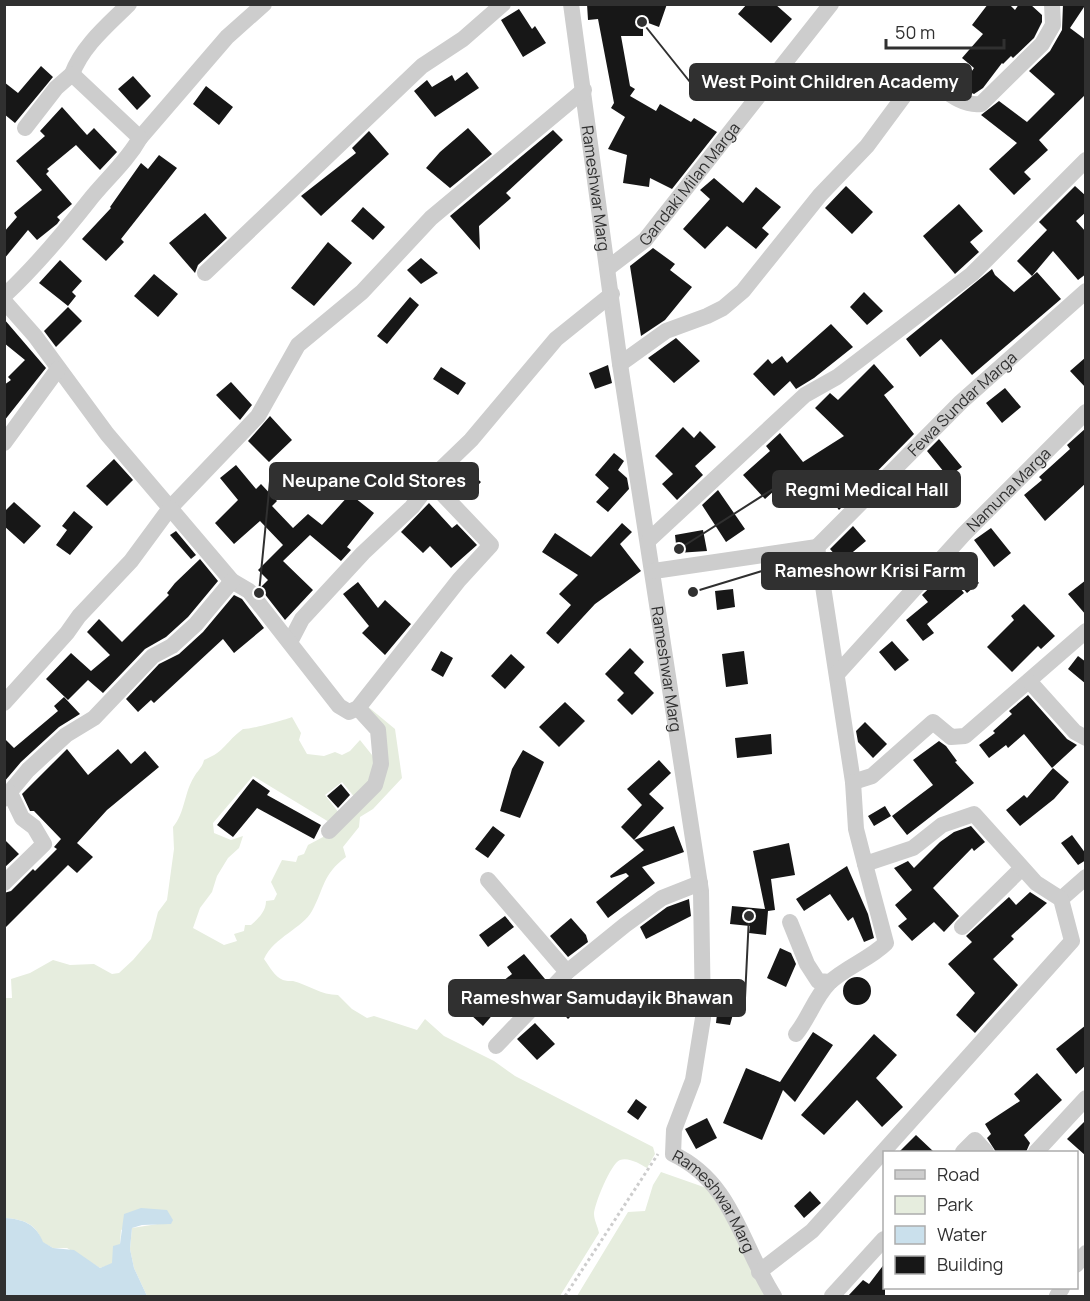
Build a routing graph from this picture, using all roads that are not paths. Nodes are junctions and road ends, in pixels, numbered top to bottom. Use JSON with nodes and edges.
{"nodes":[{"id":1,"x":129,"y":4,"type":"edge"},
{"id":2,"x":264,"y":4,"type":"edge"},
{"id":3,"x":503,"y":4,"type":"edge"},
{"id":4,"x":571,"y":4,"type":"edge"},
{"id":5,"x":831,"y":4,"type":"edge"},
{"id":6,"x":1052,"y":4,"type":"edge"},
{"id":7,"x":72,"y":74,"type":"junction"},
{"id":8,"x":584,"y":90,"type":"junction"},
{"id":9,"x":25,"y":128,"type":"dead end"},
{"id":10,"x":140,"y":138,"type":"junction"},
{"id":11,"x":1086,"y":160,"type":"edge"},
{"id":12,"x":608,"y":268,"type":"junction"},
{"id":13,"x":205,"y":273,"type":"dead end"},
{"id":14,"x":1086,"y":291,"type":"edge"},
{"id":15,"x":612,"y":294,"type":"junction"},
{"id":16,"x":6,"y":304,"type":"edge"},
{"id":17,"x":620,"y":364,"type":"junction"},
{"id":18,"x":58,"y":369,"type":"junction"},
{"id":19,"x":1086,"y":412,"type":"edge"},
{"id":20,"x":4,"y":443,"type":"edge"},
{"id":21,"x":432,"y":483,"type":"junction"},
{"id":22,"x":170,"y":508,"type":"junction"},
{"id":23,"x":649,"y":540,"type":"junction"},
{"id":24,"x":817,"y":547,"type":"junction"},
{"id":25,"x":654,"y":571,"type":"junction"},
{"id":26,"x":232,"y":581,"type":"junction"},
{"id":27,"x":1086,"y":631,"type":"edge"},
{"id":28,"x":290,"y":642,"type":"junction"},
{"id":29,"x":837,"y":674,"type":"junction"},
{"id":30,"x":1030,"y":682,"type":"junction"},
{"id":31,"x":4,"y":703,"type":"edge"},
{"id":32,"x":358,"y":708,"type":"junction"},
{"id":33,"x":1086,"y":738,"type":"edge"},
{"id":34,"x":853,"y":782,"type":"junction"},
{"id":35,"x":7,"y":796,"type":"edge"},
{"id":36,"x":329,"y":831,"type":"dead end"},
{"id":37,"x":865,"y":864,"type":"junction"},
{"id":38,"x":1022,"y":868,"type":"junction"},
{"id":39,"x":1086,"y":877,"type":"edge"},
{"id":40,"x":488,"y":880,"type":"dead end"},
{"id":41,"x":700,"y":882,"type":"junction"},
{"id":42,"x":4,"y":883,"type":"edge"},
{"id":43,"x":1061,"y":899,"type":"junction"},
{"id":44,"x":790,"y":922,"type":"dead end"},
{"id":45,"x":962,"y":927,"type":"dead end"},
{"id":46,"x":567,"y":972,"type":"junction"},
{"id":47,"x":830,"y":982,"type":"junction"},
{"id":48,"x":796,"y":1034,"type":"dead end"},
{"id":49,"x":496,"y":1046,"type":"dead end"},
{"id":50,"x":1086,"y":1098,"type":"edge"},
{"id":51,"x":884,"y":1151,"type":"edge"},
{"id":52,"x":964,"y":1151,"type":"edge"},
{"id":53,"x":985,"y":1151,"type":"edge"},
{"id":54,"x":1037,"y":1151,"type":"edge"},
{"id":55,"x":883,"y":1152,"type":"edge"},
{"id":56,"x":883,"y":1241,"type":"edge"},
{"id":57,"x":759,"y":1272,"type":"junction"},
{"id":58,"x":774,"y":1296,"type":"edge"},
{"id":59,"x":831,"y":1296,"type":"edge"}],
"edges":[{"from":1,"to":7,"type":"street"},
{"from":2,"to":10,"type":"street"},
{"from":3,"to":13,"type":"street"},
{"from":4,"to":8,"type":"street","name":"Rameshwar Marg"},
{"from":5,"to":12,"type":"street","name":"Gandaki Milan Marga"},
{"from":6,"to":17,"type":"street"},
{"from":7,"to":9,"type":"street"},
{"from":7,"to":10,"type":"street"},
{"from":8,"to":12,"type":"street","name":"Rameshwar Marg"},
{"from":8,"to":22,"type":"street"},
{"from":10,"to":16,"type":"street"},
{"from":11,"to":23,"type":"street"},
{"from":12,"to":15,"type":"street","name":"Rameshwar Marg"},
{"from":14,"to":24,"type":"street","name":"Fewa Sundar Marga"},
{"from":15,"to":17,"type":"street","name":"Rameshwar Marg"},
{"from":15,"to":21,"type":"street"},
{"from":16,"to":18,"type":"street"},
{"from":17,"to":23,"type":"street","name":"Rameshwar Marg"},
{"from":18,"to":20,"type":"street"},
{"from":18,"to":22,"type":"street"},
{"from":19,"to":29,"type":"street","name":"Namuna Marga"},
{"from":21,"to":28,"type":"street"},
{"from":21,"to":32,"type":"street"},
{"from":22,"to":26,"type":"street"},
{"from":22,"to":31,"type":"street"},
{"from":23,"to":25,"type":"street","name":"Rameshwar Marg"},
{"from":24,"to":25,"type":"street"},
{"from":24,"to":29,"type":"street"},
{"from":25,"to":41,"type":"street","name":"Rameshwar Marg"},
{"from":26,"to":28,"type":"street"},
{"from":26,"to":35,"type":"street"},
{"from":27,"to":30,"type":"street"},
{"from":28,"to":32,"type":"street"},
{"from":29,"to":34,"type":"street"},
{"from":30,"to":33,"type":"street"},
{"from":30,"to":34,"type":"street"},
{"from":32,"to":36,"type":"street"},
{"from":34,"to":37,"type":"street"},
{"from":35,"to":42,"type":"street"},
{"from":37,"to":38,"type":"street"},
{"from":37,"to":47,"type":"street"},
{"from":38,"to":43,"type":"street"},
{"from":38,"to":45,"type":"street"},
{"from":39,"to":43,"type":"street"},
{"from":40,"to":46,"type":"street"},
{"from":41,"to":46,"type":"street"},
{"from":41,"to":57,"type":"street","name":"Rameshwar Marg"},
{"from":43,"to":51,"type":"street"},
{"from":44,"to":47,"type":"street"},
{"from":46,"to":49,"type":"street"},
{"from":47,"to":48,"type":"street"},
{"from":50,"to":54,"type":"street"},
{"from":52,"to":53,"type":"street"},
{"from":55,"to":57,"type":"street"},
{"from":56,"to":59,"type":"street"},
{"from":57,"to":58,"type":"street","name":"Rameshwar Marg"}]}
